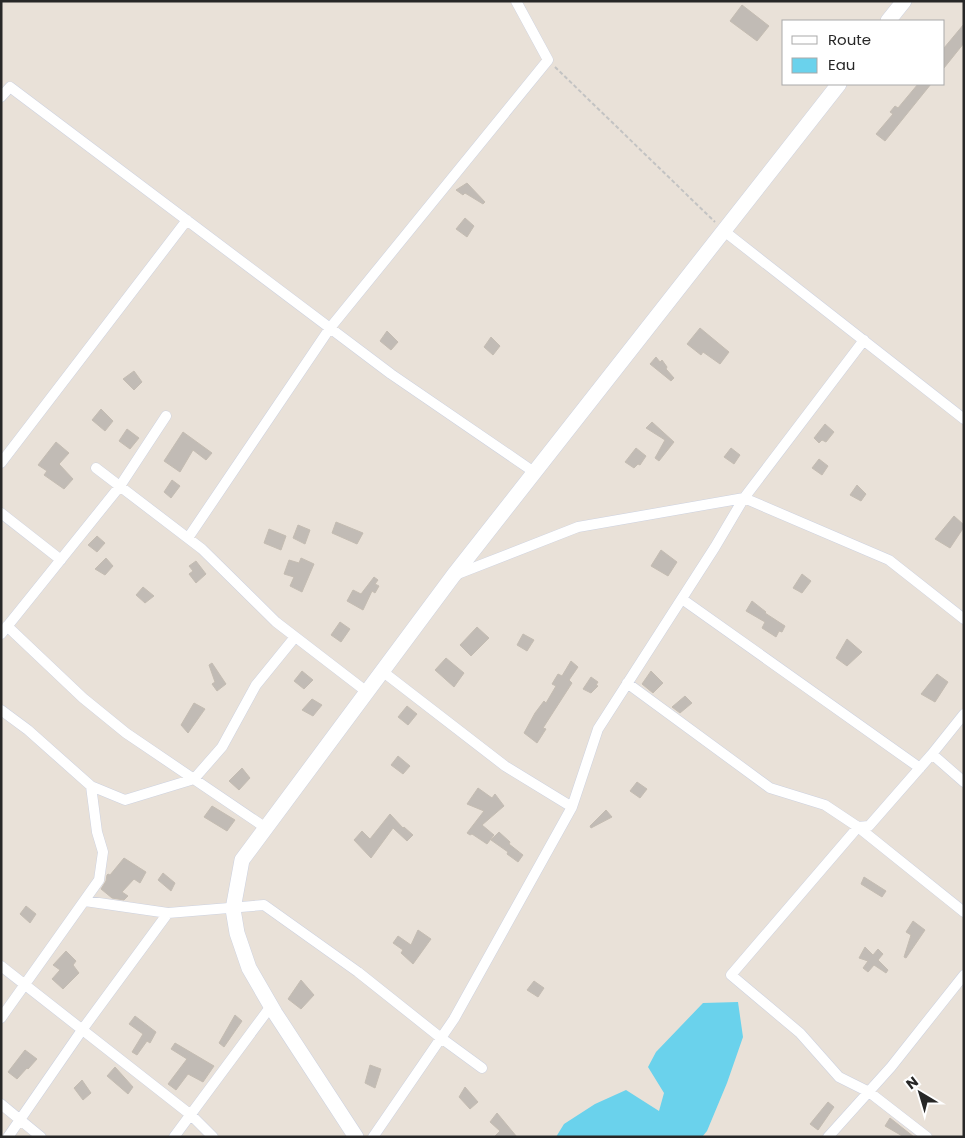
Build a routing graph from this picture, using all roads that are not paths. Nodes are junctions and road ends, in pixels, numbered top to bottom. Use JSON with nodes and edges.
{"nodes":[{"id":1,"x":516,"y":1,"type":"edge"},
{"id":2,"x":904,"y":1,"type":"edge"},
{"id":3,"x":889,"y":20,"type":"edge"},
{"id":4,"x":838,"y":85,"type":"edge"},
{"id":5,"x":1,"y":97,"type":"edge"},
{"id":6,"x":187,"y":220,"type":"junction"},
{"id":7,"x":724,"y":231,"type":"junction"},
{"id":8,"x":330,"y":328,"type":"junction"},
{"id":9,"x":864,"y":340,"type":"junction"},
{"id":10,"x":166,"y":416,"type":"dead end"},
{"id":11,"x":964,"y":419,"type":"edge"},
{"id":12,"x":1,"y":463,"type":"edge"},
{"id":13,"x":96,"y":468,"type":"dead end"},
{"id":14,"x":534,"y":472,"type":"junction"},
{"id":15,"x":120,"y":486,"type":"junction"},
{"id":16,"x":744,"y":498,"type":"junction"},
{"id":17,"x":1,"y":513,"type":"edge"},
{"id":18,"x":188,"y":538,"type":"junction"},
{"id":19,"x":61,"y":560,"type":"junction"},
{"id":20,"x":453,"y":576,"type":"junction"},
{"id":21,"x":682,"y":599,"type":"junction"},
{"id":22,"x":964,"y":619,"type":"edge"},
{"id":23,"x":4,"y":630,"type":"edge"},
{"id":24,"x":295,"y":637,"type":"junction"},
{"id":25,"x":382,"y":671,"type":"junction"},
{"id":26,"x":628,"y":683,"type":"junction"},
{"id":27,"x":367,"y":692,"type":"junction"},
{"id":28,"x":1,"y":710,"type":"edge"},
{"id":29,"x":964,"y":714,"type":"edge"},
{"id":30,"x":932,"y":754,"type":"junction"},
{"id":31,"x":920,"y":768,"type":"junction"},
{"id":32,"x":194,"y":779,"type":"junction"},
{"id":33,"x":964,"y":782,"type":"edge"},
{"id":34,"x":91,"y":786,"type":"junction"},
{"id":35,"x":572,"y":807,"type":"junction"},
{"id":36,"x":858,"y":827,"type":"junction"},
{"id":37,"x":266,"y":828,"type":"junction"},
{"id":38,"x":85,"y":901,"type":"junction"},
{"id":39,"x":233,"y":909,"type":"junction"},
{"id":40,"x":964,"y":912,"type":"edge"},
{"id":41,"x":168,"y":913,"type":"junction"},
{"id":42,"x":1,"y":966,"type":"edge"},
{"id":43,"x":964,"y":975,"type":"edge"},
{"id":44,"x":25,"y":985,"type":"junction"},
{"id":45,"x":271,"y":1006,"type":"junction"},
{"id":46,"x":1,"y":1018,"type":"edge"},
{"id":47,"x":82,"y":1030,"type":"junction"},
{"id":48,"x":441,"y":1038,"type":"junction"},
{"id":49,"x":482,"y":1068,"type":"dead end"},
{"id":50,"x":869,"y":1092,"type":"junction"},
{"id":51,"x":1,"y":1104,"type":"edge"},
{"id":52,"x":190,"y":1115,"type":"junction"},
{"id":53,"x":20,"y":1120,"type":"junction"},
{"id":54,"x":8,"y":1137,"type":"edge"},
{"id":55,"x":41,"y":1137,"type":"edge"},
{"id":56,"x":174,"y":1137,"type":"edge"},
{"id":57,"x":213,"y":1137,"type":"edge"},
{"id":58,"x":356,"y":1137,"type":"edge"},
{"id":59,"x":373,"y":1137,"type":"edge"},
{"id":60,"x":828,"y":1137,"type":"edge"},
{"id":61,"x":926,"y":1137,"type":"edge"}],
"edges":[{"from":1,"to":8,"type":"street"},
{"from":2,"to":3,"type":"main road"},
{"from":4,"to":7,"type":"main road"},
{"from":5,"to":6,"type":"street"},
{"from":6,"to":8,"type":"street"},
{"from":6,"to":12,"type":"street"},
{"from":7,"to":9,"type":"street"},
{"from":7,"to":14,"type":"main road"},
{"from":8,"to":14,"type":"street"},
{"from":8,"to":18,"type":"street"},
{"from":9,"to":11,"type":"street"},
{"from":9,"to":16,"type":"street"},
{"from":10,"to":15,"type":"street"},
{"from":13,"to":15,"type":"street"},
{"from":14,"to":20,"type":"main road"},
{"from":15,"to":18,"type":"street"},
{"from":15,"to":19,"type":"street"},
{"from":16,"to":20,"type":"street"},
{"from":16,"to":21,"type":"street"},
{"from":16,"to":22,"type":"street"},
{"from":17,"to":19,"type":"street"},
{"from":18,"to":24,"type":"street"},
{"from":19,"to":23,"type":"street"},
{"from":20,"to":25,"type":"main road"},
{"from":21,"to":26,"type":"street"},
{"from":21,"to":31,"type":"street"},
{"from":23,"to":32,"type":"street"},
{"from":24,"to":27,"type":"street"},
{"from":24,"to":32,"type":"street"},
{"from":25,"to":27,"type":"main road"},
{"from":25,"to":35,"type":"street"},
{"from":26,"to":35,"type":"street"},
{"from":26,"to":36,"type":"street"},
{"from":27,"to":37,"type":"main road"},
{"from":28,"to":34,"type":"street"},
{"from":29,"to":30,"type":"street"},
{"from":30,"to":31,"type":"street"},
{"from":30,"to":33,"type":"street"},
{"from":31,"to":36,"type":"street"},
{"from":32,"to":34,"type":"street"},
{"from":32,"to":37,"type":"street"},
{"from":34,"to":38,"type":"street"},
{"from":35,"to":48,"type":"street"},
{"from":36,"to":40,"type":"street"},
{"from":36,"to":50,"type":"street"},
{"from":37,"to":39,"type":"main road"},
{"from":38,"to":41,"type":"street"},
{"from":38,"to":44,"type":"street"},
{"from":39,"to":41,"type":"street"},
{"from":39,"to":45,"type":"main road"},
{"from":39,"to":48,"type":"street"},
{"from":41,"to":47,"type":"street"},
{"from":42,"to":44,"type":"street"},
{"from":43,"to":50,"type":"street"},
{"from":44,"to":46,"type":"street"},
{"from":44,"to":47,"type":"street"},
{"from":45,"to":52,"type":"street"},
{"from":45,"to":58,"type":"main road"},
{"from":47,"to":52,"type":"street"},
{"from":47,"to":53,"type":"street"},
{"from":48,"to":49,"type":"street"},
{"from":48,"to":59,"type":"street"},
{"from":50,"to":60,"type":"street"},
{"from":50,"to":61,"type":"street"},
{"from":51,"to":53,"type":"street"},
{"from":52,"to":56,"type":"street"},
{"from":52,"to":57,"type":"street"},
{"from":53,"to":54,"type":"street"},
{"from":53,"to":55,"type":"street"}]}
